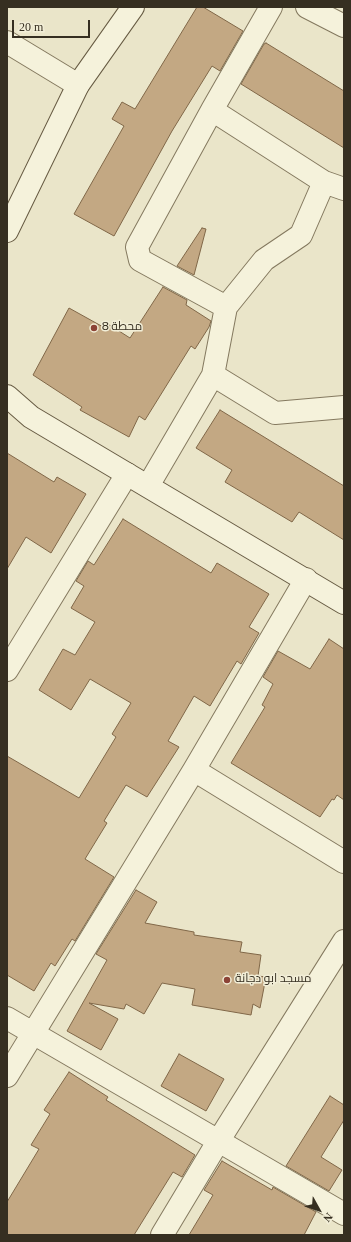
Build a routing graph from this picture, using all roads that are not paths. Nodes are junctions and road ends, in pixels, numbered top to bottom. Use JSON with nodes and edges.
{"nodes":[{"id":1,"x":133,"y":7,"type":"edge"},
{"id":2,"x":271,"y":7,"type":"edge"},
{"id":3,"x":307,"y":7,"type":"edge"},
{"id":4,"x":344,"y":26,"type":"edge"},
{"id":5,"x":7,"y":42,"type":"edge"},
{"id":6,"x":78,"y":85,"type":"junction"},
{"id":7,"x":212,"y":110,"type":"junction"},
{"id":8,"x":324,"y":182,"type":"junction"},
{"id":9,"x":344,"y":189,"type":"edge"},
{"id":10,"x":7,"y":231,"type":"edge"},
{"id":11,"x":226,"y":307,"type":"junction"},
{"id":12,"x":213,"y":375,"type":"junction"},
{"id":13,"x":7,"y":396,"type":"edge"},
{"id":14,"x":344,"y":408,"type":"edge"},
{"id":15,"x":127,"y":474,"type":"junction"},
{"id":16,"x":148,"y":486,"type":"junction"},
{"id":17,"x":306,"y":579,"type":"junction"},
{"id":18,"x":344,"y":603,"type":"edge"},
{"id":19,"x":7,"y":670,"type":"edge"},
{"id":20,"x":194,"y":770,"type":"junction"},
{"id":21,"x":344,"y":862,"type":"edge"},
{"id":22,"x":344,"y":941,"type":"edge"},
{"id":23,"x":7,"y":1018,"type":"edge"},
{"id":24,"x":34,"y":1033,"type":"junction"},
{"id":25,"x":7,"y":1076,"type":"edge"},
{"id":26,"x":219,"y":1140,"type":"junction"},
{"id":27,"x":344,"y":1214,"type":"edge"},
{"id":28,"x":162,"y":1235,"type":"edge"}],
"edges":[{"from":1,"to":6,"type":"street"},
{"from":2,"to":7,"type":"street"},
{"from":3,"to":4,"type":"street"},
{"from":5,"to":6,"type":"street"},
{"from":6,"to":10,"type":"street"},
{"from":7,"to":8,"type":"street"},
{"from":7,"to":11,"type":"street"},
{"from":8,"to":9,"type":"street"},
{"from":8,"to":11,"type":"street"},
{"from":11,"to":12,"type":"street"},
{"from":12,"to":14,"type":"street"},
{"from":12,"to":16,"type":"street"},
{"from":13,"to":15,"type":"street"},
{"from":15,"to":16,"type":"street"},
{"from":15,"to":19,"type":"street"},
{"from":16,"to":17,"type":"street"},
{"from":17,"to":18,"type":"street"},
{"from":17,"to":20,"type":"street"},
{"from":20,"to":21,"type":"street"},
{"from":20,"to":24,"type":"street"},
{"from":22,"to":26,"type":"street"},
{"from":23,"to":24,"type":"street"},
{"from":24,"to":25,"type":"street"},
{"from":24,"to":26,"type":"street"},
{"from":26,"to":27,"type":"street"},
{"from":26,"to":28,"type":"street"}]}
